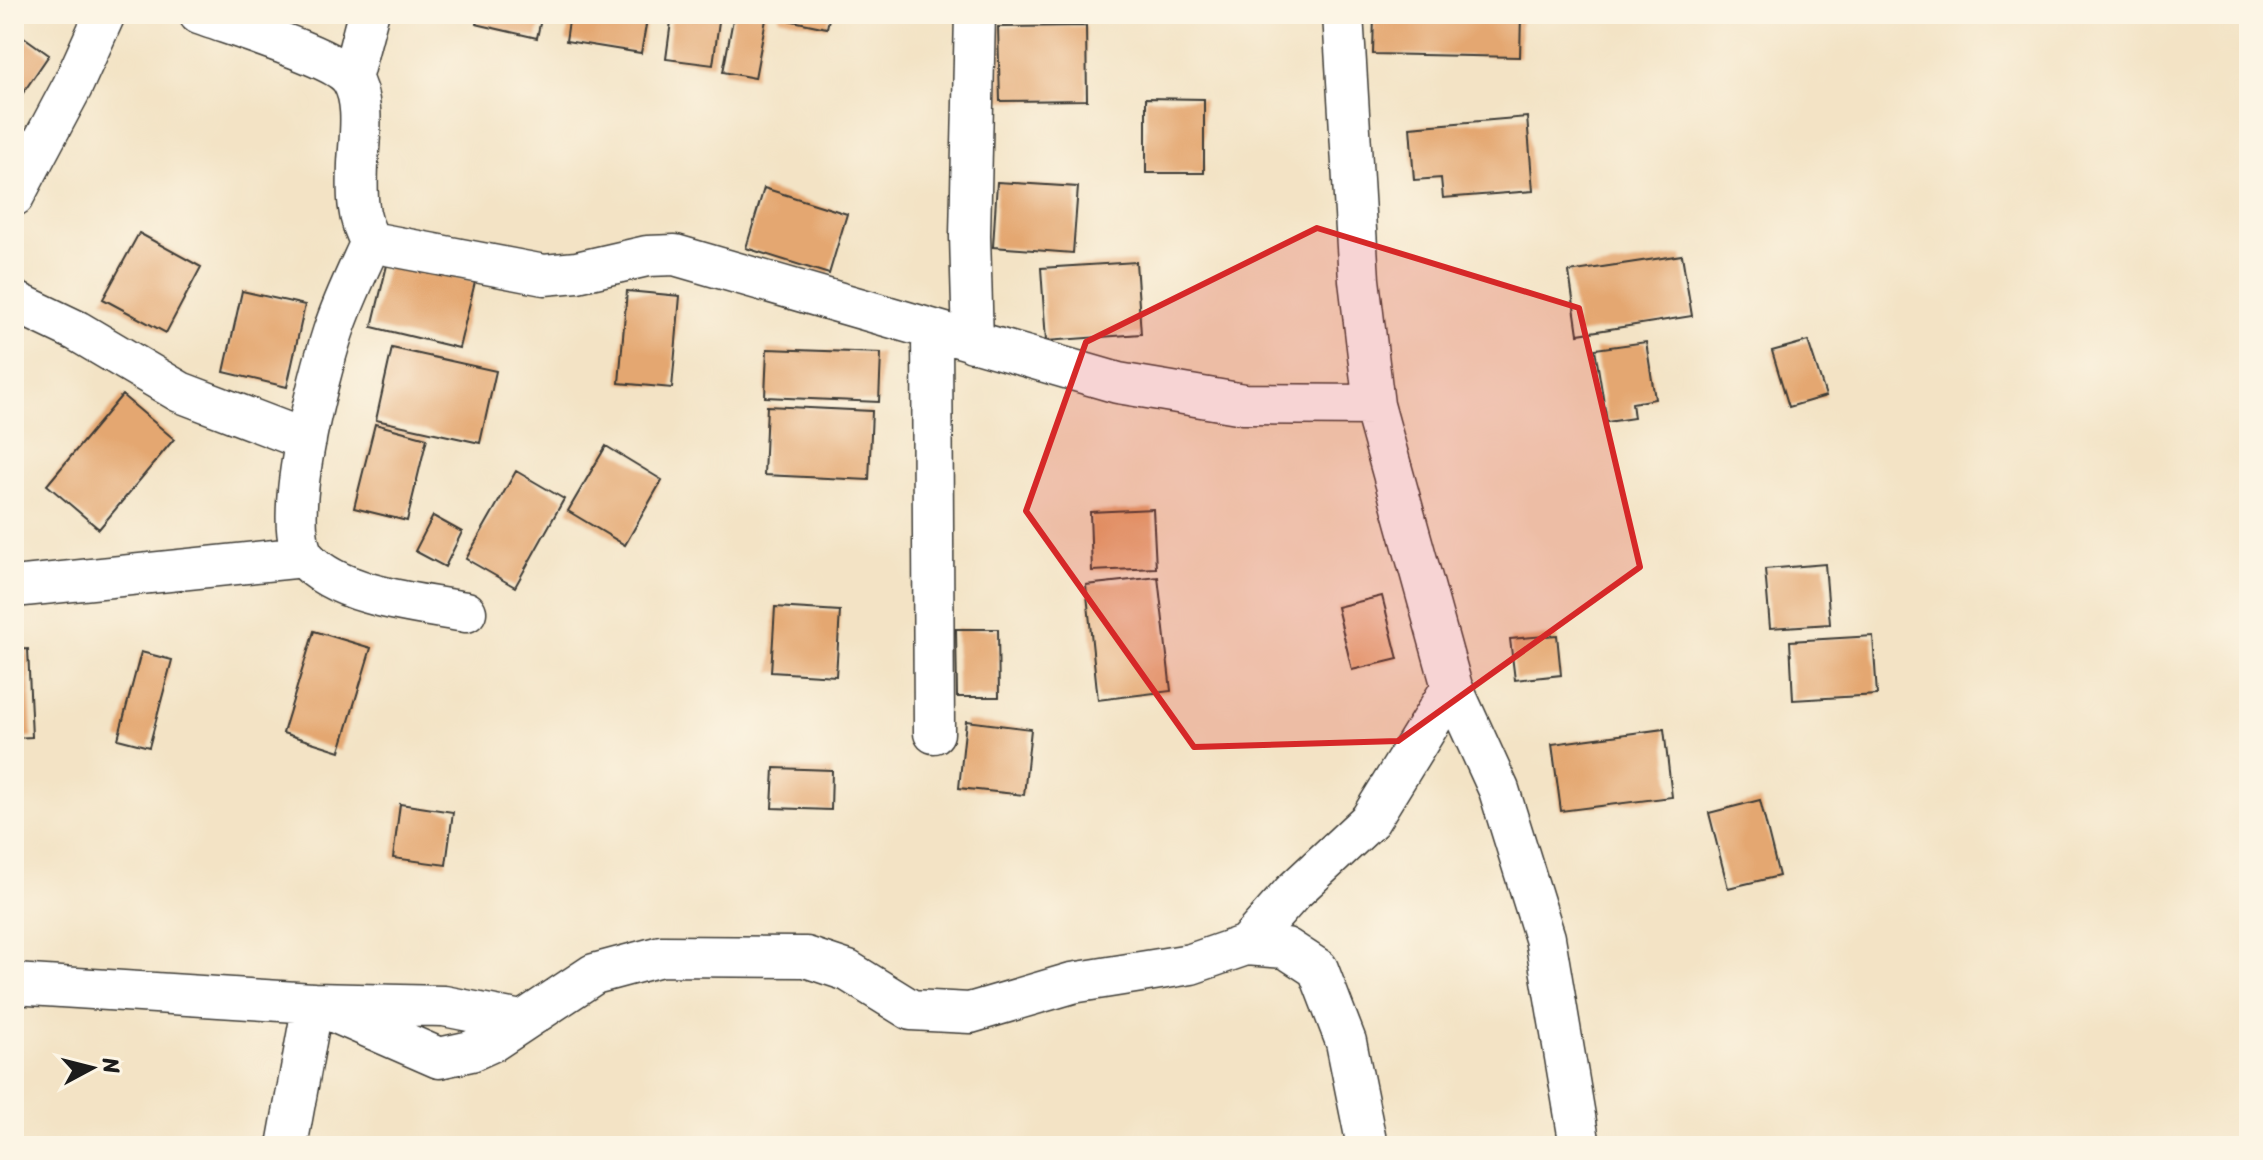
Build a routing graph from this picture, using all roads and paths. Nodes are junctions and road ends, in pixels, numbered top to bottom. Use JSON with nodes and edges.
{"nodes":[{"id":1,"x":105,"y":14,"type":"edge"},
{"id":2,"x":199,"y":14,"type":"edge"},
{"id":3,"x":368,"y":14,"type":"edge"},
{"id":4,"x":975,"y":14,"type":"edge"},
{"id":5,"x":1343,"y":14,"type":"edge"},
{"id":6,"x":351,"y":79,"type":"junction"},
{"id":7,"x":14,"y":196,"type":"edge"},
{"id":8,"x":371,"y":242,"type":"junction"},
{"id":9,"x":14,"y":301,"type":"edge"},
{"id":10,"x":932,"y":330,"type":"junction"},
{"id":11,"x":973,"y":342,"type":"junction"},
{"id":12,"x":1374,"y":405,"type":"junction"},
{"id":13,"x":306,"y":440,"type":"junction"},
{"id":14,"x":304,"y":557,"type":"junction"},
{"id":15,"x":14,"y":587,"type":"edge"},
{"id":16,"x":466,"y":612,"type":"dead end"},
{"id":17,"x":1452,"y":687,"type":"junction"},
{"id":18,"x":934,"y":733,"type":"dead end"},
{"id":19,"x":1246,"y":945,"type":"junction"},
{"id":20,"x":14,"y":984,"type":"edge"},
{"id":21,"x":313,"y":1003,"type":"junction"},
{"id":22,"x":287,"y":1146,"type":"edge"},
{"id":23,"x":1367,"y":1146,"type":"edge"},
{"id":24,"x":1580,"y":1146,"type":"edge"}],
"edges":[{"from":1,"to":7,"type":"street"},
{"from":2,"to":6,"type":"street"},
{"from":3,"to":6,"type":"street"},
{"from":4,"to":11,"type":"street"},
{"from":5,"to":12,"type":"street"},
{"from":6,"to":8,"type":"street"},
{"from":8,"to":10,"type":"street"},
{"from":8,"to":13,"type":"street"},
{"from":9,"to":13,"type":"street"},
{"from":10,"to":11,"type":"street"},
{"from":10,"to":18,"type":"street"},
{"from":11,"to":12,"type":"street"},
{"from":12,"to":17,"type":"street"},
{"from":13,"to":14,"type":"street"},
{"from":14,"to":15,"type":"street"},
{"from":14,"to":16,"type":"street"},
{"from":17,"to":19,"type":"street"},
{"from":17,"to":24,"type":"street"},
{"from":19,"to":21,"type":"street"},
{"from":19,"to":23,"type":"street"},
{"from":20,"to":21,"type":"street"},
{"from":21,"to":22,"type":"street"}]}
